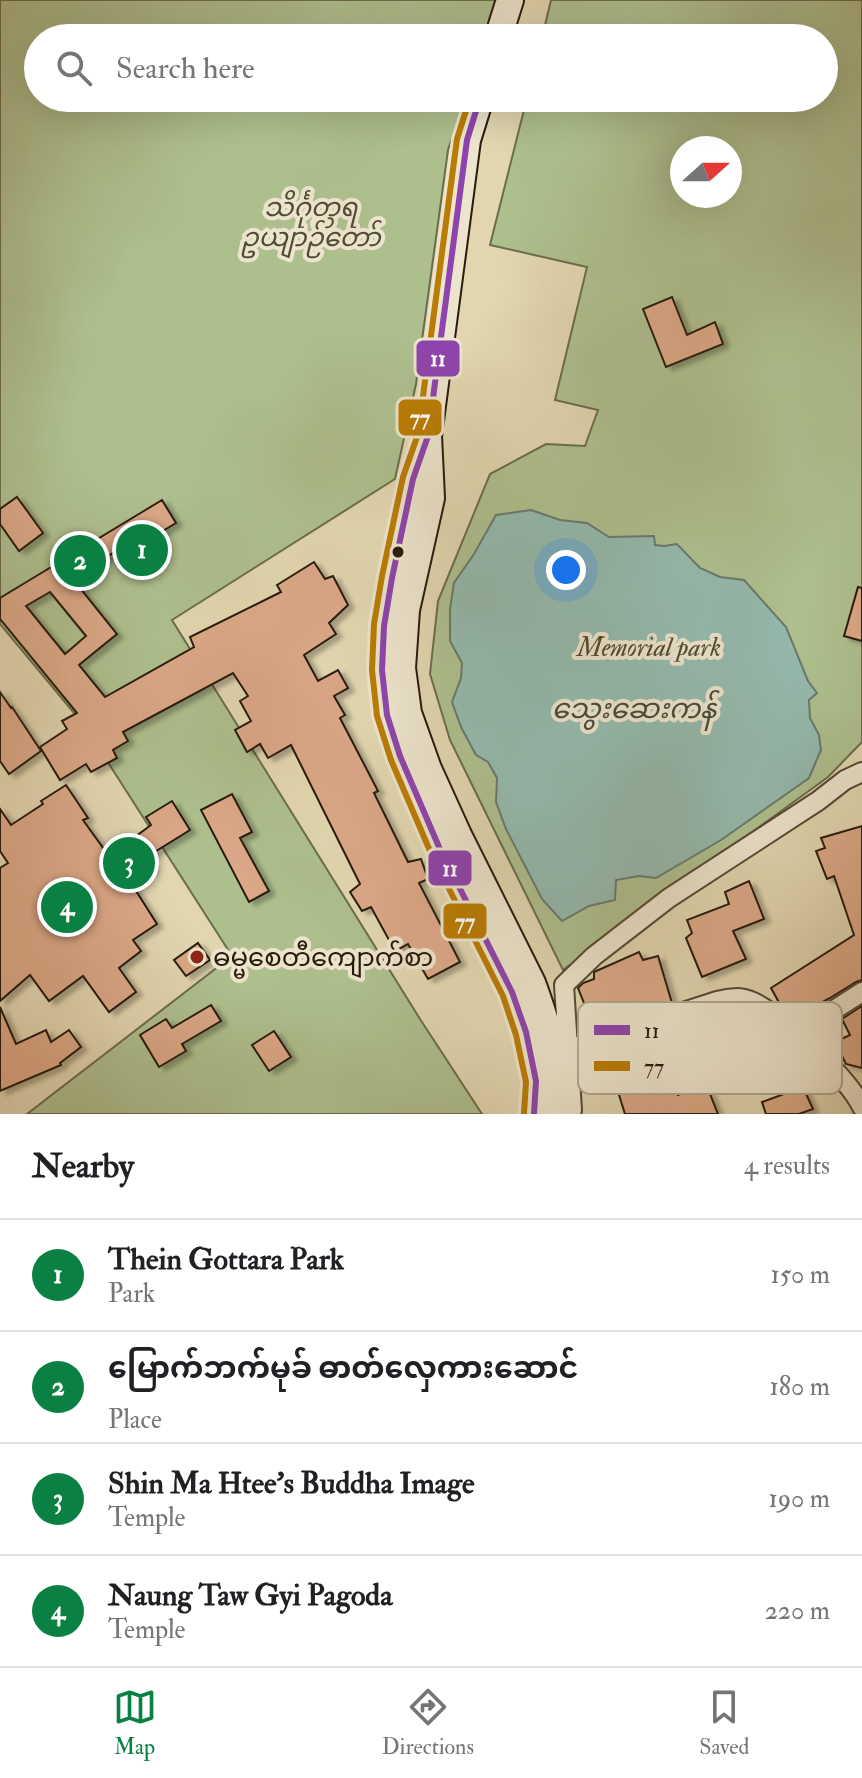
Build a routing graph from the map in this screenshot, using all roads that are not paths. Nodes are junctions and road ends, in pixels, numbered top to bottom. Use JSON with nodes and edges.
{"nodes":[{"id":1,"x":510,"y":0,"type":"edge"},
{"id":2,"x":502,"y":24,"type":"edge"},
{"id":3,"x":476,"y":112,"type":"edge"},
{"id":4,"x":862,"y":772,"type":"edge"},
{"id":5,"x":522,"y":988,"type":"junction"},
{"id":6,"x":862,"y":992,"type":"edge"},
{"id":7,"x":714,"y":1002,"type":"edge"},
{"id":8,"x":755,"y":1002,"type":"edge"},
{"id":9,"x":842,"y":1005,"type":"edge"},
{"id":10,"x":578,"y":1046,"type":"edge"},
{"id":11,"x":569,"y":1049,"type":"junction"},
{"id":12,"x":842,"y":1081,"type":"edge"},
{"id":13,"x":862,"y":1107,"type":"edge"},
{"id":14,"x":534,"y":1114,"type":"edge"},
{"id":15,"x":556,"y":1114,"type":"edge"},
{"id":16,"x":568,"y":1114,"type":"edge"}],
"edges":[{"from":1,"to":2,"type":"main road"},
{"from":3,"to":5,"type":"main road"},
{"from":4,"to":11,"type":"street"},
{"from":5,"to":14,"type":"main road"},
{"from":5,"to":15,"type":"main road"},
{"from":6,"to":9,"type":"street"},
{"from":7,"to":8,"type":"street"},
{"from":10,"to":11,"type":"street"},
{"from":11,"to":16,"type":"street"},
{"from":12,"to":13,"type":"street"}]}
